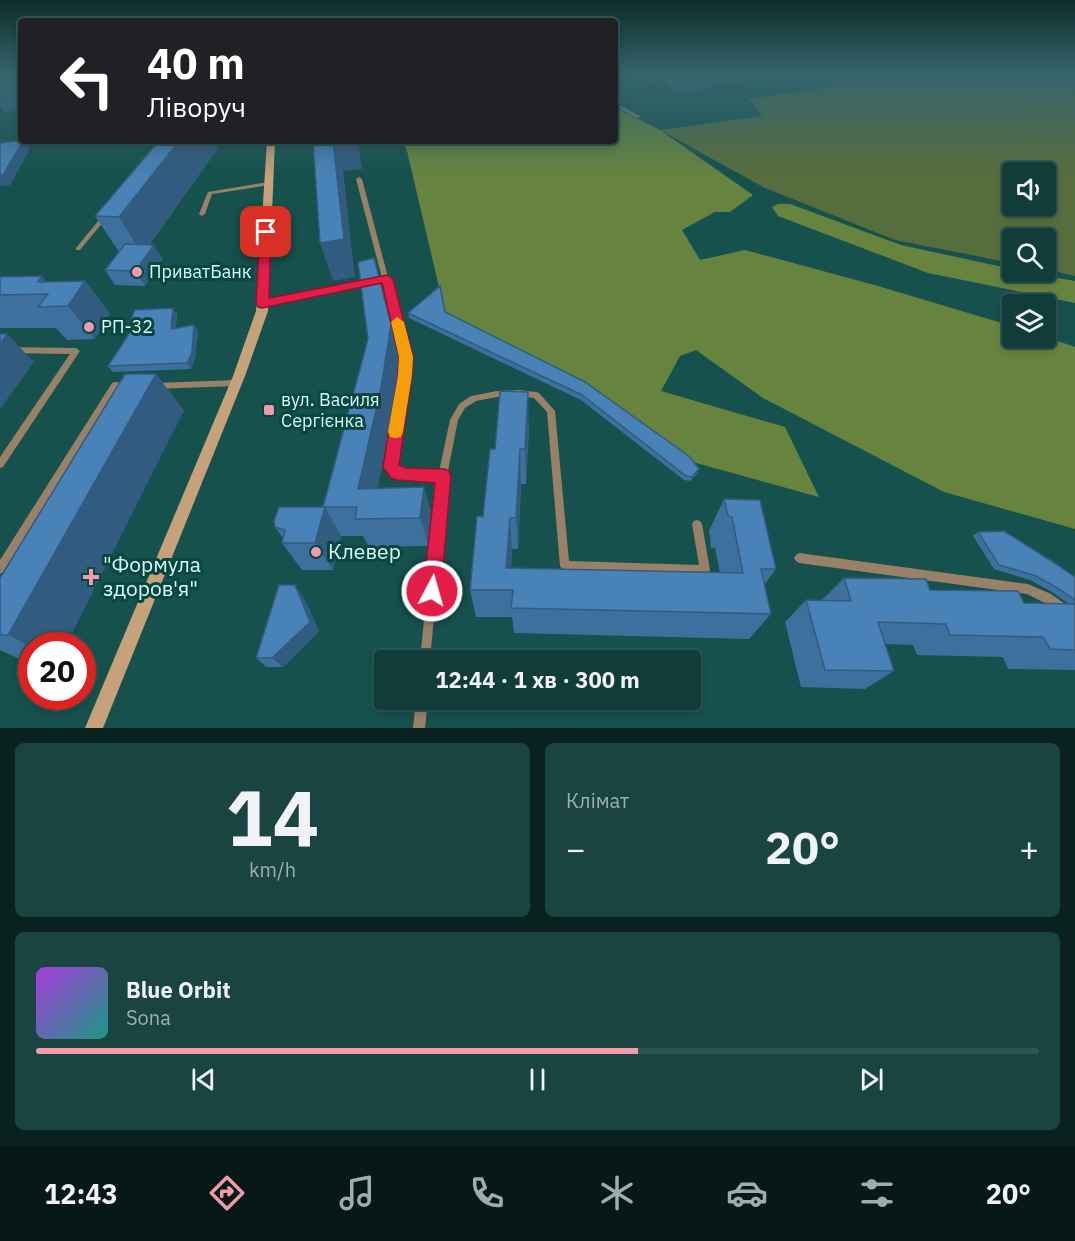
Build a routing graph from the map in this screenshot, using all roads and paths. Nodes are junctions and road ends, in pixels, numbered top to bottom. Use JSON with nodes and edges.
{"nodes":[{"id":1,"x":624,"y":109,"type":"edge"},
{"id":2,"x":638,"y":117,"type":"dead end"},
{"id":3,"x":271,"y":144,"type":"edge"},
{"id":4,"x":359,"y":179,"type":"dead end"},
{"id":5,"x":268,"y":184,"type":"junction"},
{"id":6,"x":107,"y":213,"type":"edge"},
{"id":7,"x":202,"y":214,"type":"dead end"},
{"id":8,"x":78,"y":249,"type":"dead end"},
{"id":9,"x":387,"y":279,"type":"junction"},
{"id":10,"x":262,"y":304,"type":"junction"},
{"id":11,"x":0,"y":350,"type":"edge"},
{"id":12,"x":236,"y":384,"type":"junction"},
{"id":13,"x":136,"y":386,"type":"edge"},
{"id":14,"x":147,"y":386,"type":"edge"},
{"id":15,"x":0,"y":464,"type":"edge"},
{"id":16,"x":444,"y":476,"type":"junction"},
{"id":17,"x":697,"y":524,"type":"dead end"},
{"id":18,"x":799,"y":558,"type":"dead end"},
{"id":19,"x":1,"y":564,"type":"edge"},
{"id":20,"x":1075,"y":617,"type":"edge"},
{"id":21,"x":426,"y":650,"type":"edge"},
{"id":22,"x":420,"y":710,"type":"edge"},
{"id":23,"x":94,"y":728,"type":"edge"},
{"id":24,"x":418,"y":728,"type":"edge"}],
"edges":[{"from":1,"to":2,"type":"lane"},
{"from":3,"to":5,"type":"main road"},
{"from":4,"to":9,"type":"lane"},
{"from":5,"to":7,"type":"lane"},
{"from":5,"to":10,"type":"main road"},
{"from":6,"to":8,"type":"lane"},
{"from":9,"to":10,"type":"lane"},
{"from":9,"to":16,"type":"lane"},
{"from":10,"to":12,"type":"main road"},
{"from":11,"to":15,"type":"lane"},
{"from":12,"to":14,"type":"lane"},
{"from":12,"to":23,"type":"main road"},
{"from":13,"to":19,"type":"lane"},
{"from":16,"to":17,"type":"lane"},
{"from":16,"to":21,"type":"lane"},
{"from":18,"to":20,"type":"lane"},
{"from":22,"to":24,"type":"lane"}]}
